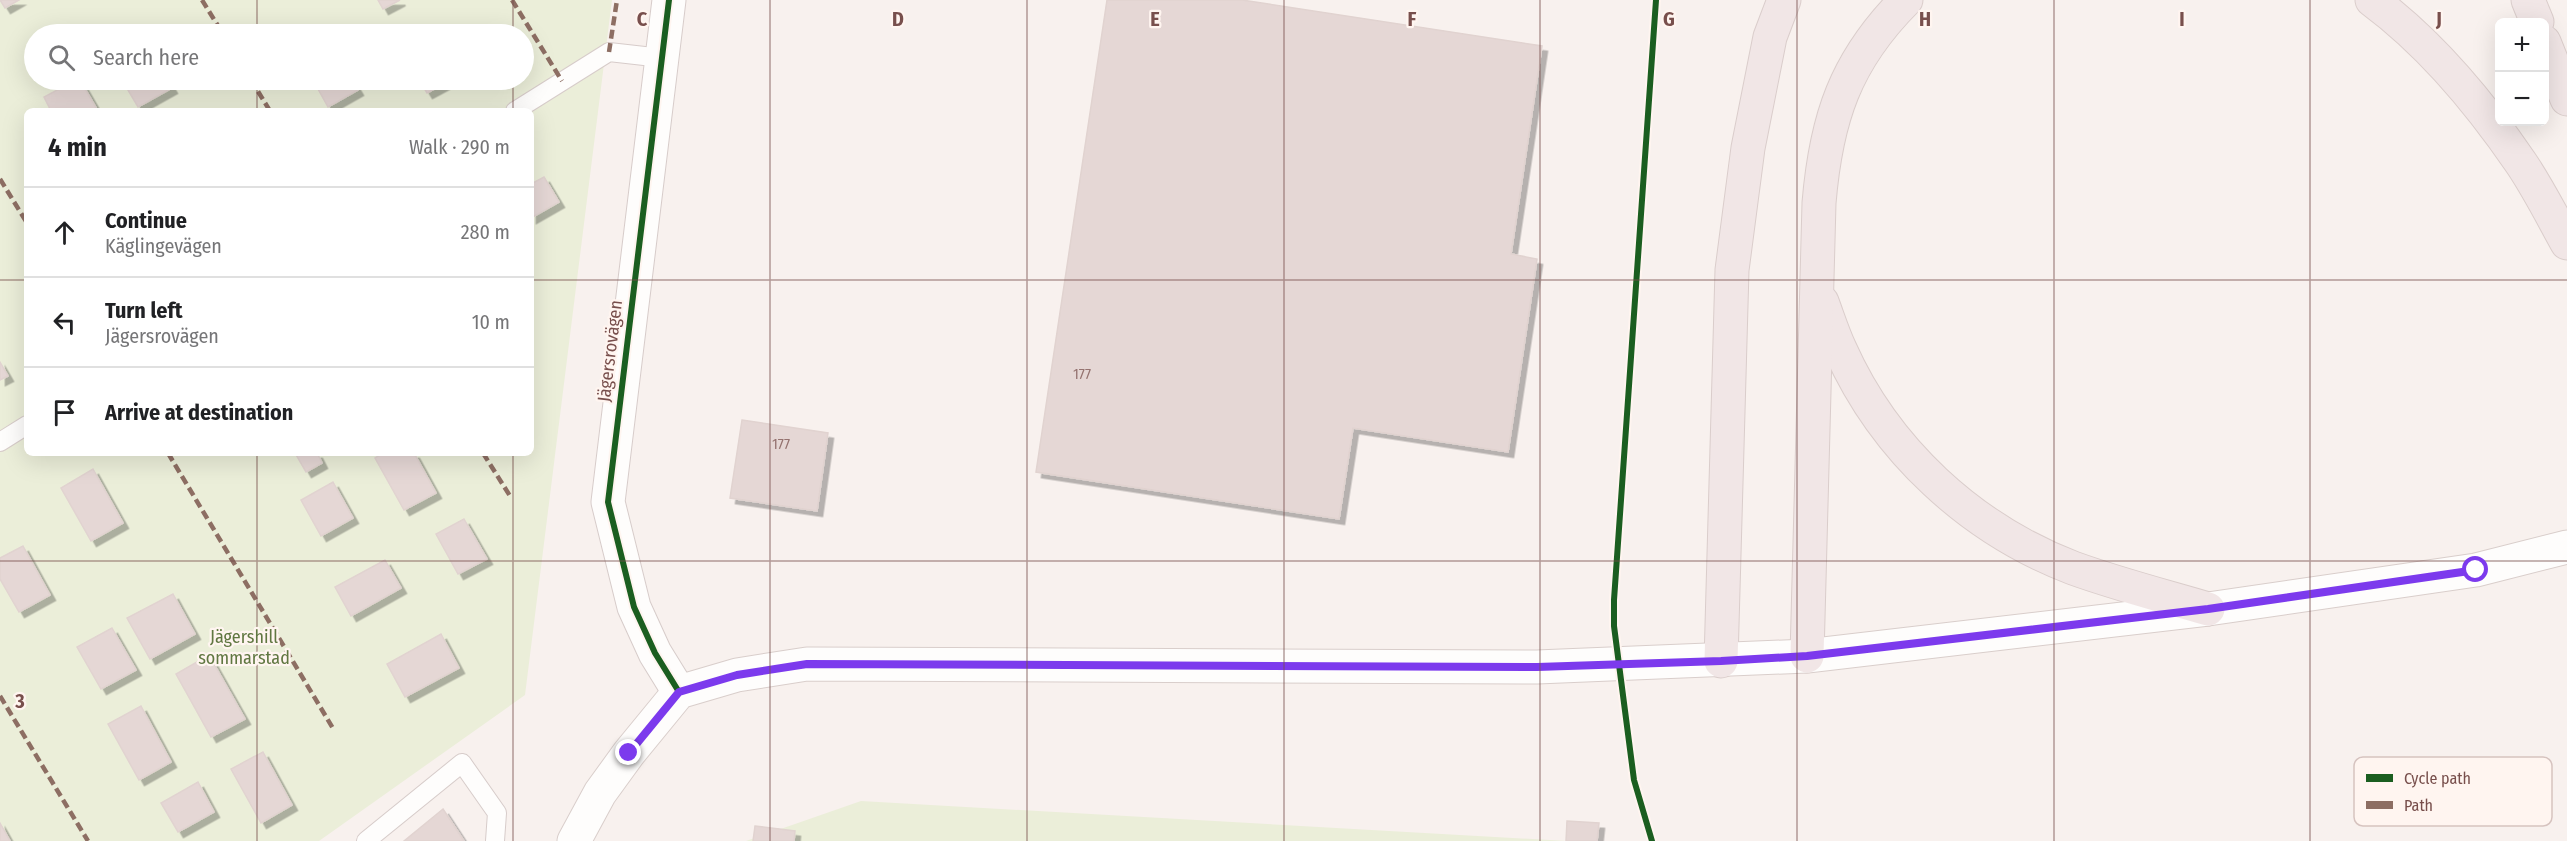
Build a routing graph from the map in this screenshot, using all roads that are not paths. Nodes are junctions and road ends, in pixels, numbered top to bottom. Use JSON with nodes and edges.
{"nodes":[{"id":1,"x":669,"y":0,"type":"edge"},
{"id":2,"x":1784,"y":0,"type":"edge"},
{"id":3,"x":1906,"y":0,"type":"edge"},
{"id":4,"x":2372,"y":0,"type":"edge"},
{"id":5,"x":2528,"y":0,"type":"edge"},
{"id":6,"x":2535,"y":18,"type":"edge"},
{"id":7,"x":2549,"y":54,"type":"edge"},
{"id":8,"x":662,"y":58,"type":"junction"},
{"id":9,"x":2567,"y":99,"type":"edge"},
{"id":10,"x":520,"y":108,"type":"edge"},
{"id":11,"x":2567,"y":243,"type":"edge"},
{"id":12,"x":1817,"y":290,"type":"junction"},
{"id":13,"x":24,"y":427,"type":"edge"},
{"id":14,"x":0,"y":442,"type":"edge"},
{"id":15,"x":2567,"y":547,"type":"edge"},
{"id":16,"x":2208,"y":609,"type":"junction"},
{"id":17,"x":1807,"y":656,"type":"junction"},
{"id":18,"x":1721,"y":661,"type":"junction"},
{"id":19,"x":679,"y":692,"type":"junction"},
{"id":20,"x":366,"y":841,"type":"edge"},
{"id":21,"x":495,"y":841,"type":"edge"},
{"id":22,"x":574,"y":841,"type":"edge"}],
"edges":[{"from":1,"to":8,"type":"main road","name":"Jägersrovägen"},
{"from":2,"to":18,"type":"highway"},
{"from":3,"to":12,"type":"highway"},
{"from":4,"to":11,"type":"highway"},
{"from":5,"to":6,"type":"highway"},
{"from":7,"to":9,"type":"highway"},
{"from":8,"to":10,"type":"lane"},
{"from":8,"to":19,"type":"main road","name":"Jägersrovägen"},
{"from":12,"to":16,"type":"highway"},
{"from":12,"to":17,"type":"highway"},
{"from":13,"to":14,"type":"lane"},
{"from":15,"to":16,"type":"main road"},
{"from":16,"to":17,"type":"main road"},
{"from":17,"to":18,"type":"main road"},
{"from":18,"to":19,"type":"main road"},
{"from":19,"to":22,"type":"main road"},
{"from":20,"to":21,"type":"lane"}]}
